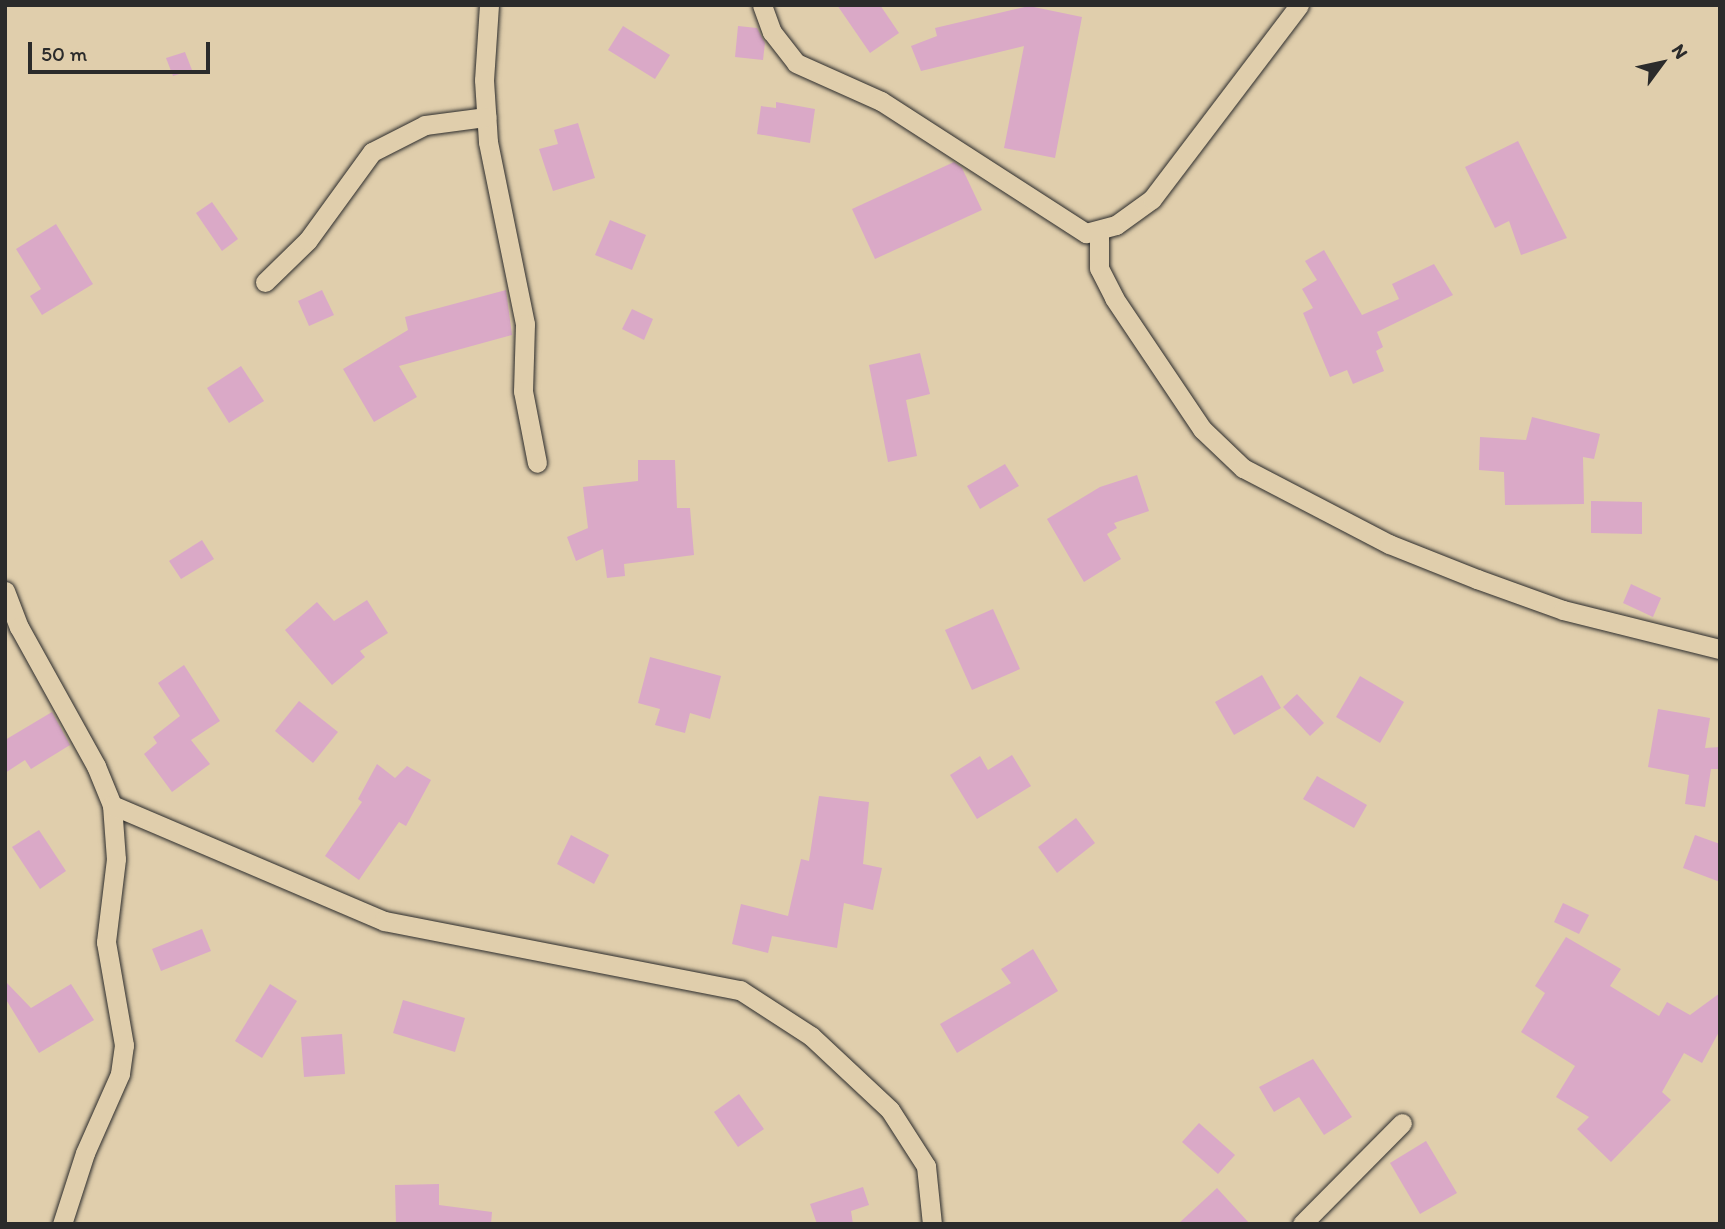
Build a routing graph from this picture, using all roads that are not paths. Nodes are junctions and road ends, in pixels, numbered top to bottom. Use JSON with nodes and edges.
{"nodes":[{"id":1,"x":489,"y":5,"type":"edge"},
{"id":2,"x":762,"y":5,"type":"edge"},
{"id":3,"x":1299,"y":5,"type":"edge"},
{"id":4,"x":486,"y":117,"type":"junction"},
{"id":5,"x":1099,"y":232,"type":"junction"},
{"id":6,"x":265,"y":282,"type":"dead end"},
{"id":7,"x":537,"y":463,"type":"dead end"},
{"id":8,"x":5,"y":591,"type":"edge"},
{"id":9,"x":1720,"y":649,"type":"edge"},
{"id":10,"x":112,"y":805,"type":"junction"},
{"id":11,"x":1402,"y":1123,"type":"dead end"},
{"id":12,"x":62,"y":1224,"type":"edge"},
{"id":13,"x":932,"y":1224,"type":"edge"},
{"id":14,"x":1302,"y":1224,"type":"edge"}],
"edges":[{"from":1,"to":4,"type":"street"},
{"from":2,"to":5,"type":"street"},
{"from":3,"to":5,"type":"street"},
{"from":4,"to":6,"type":"street"},
{"from":4,"to":7,"type":"street"},
{"from":5,"to":9,"type":"street"},
{"from":8,"to":10,"type":"street"},
{"from":10,"to":12,"type":"street"},
{"from":10,"to":13,"type":"street"},
{"from":11,"to":14,"type":"street"}]}
